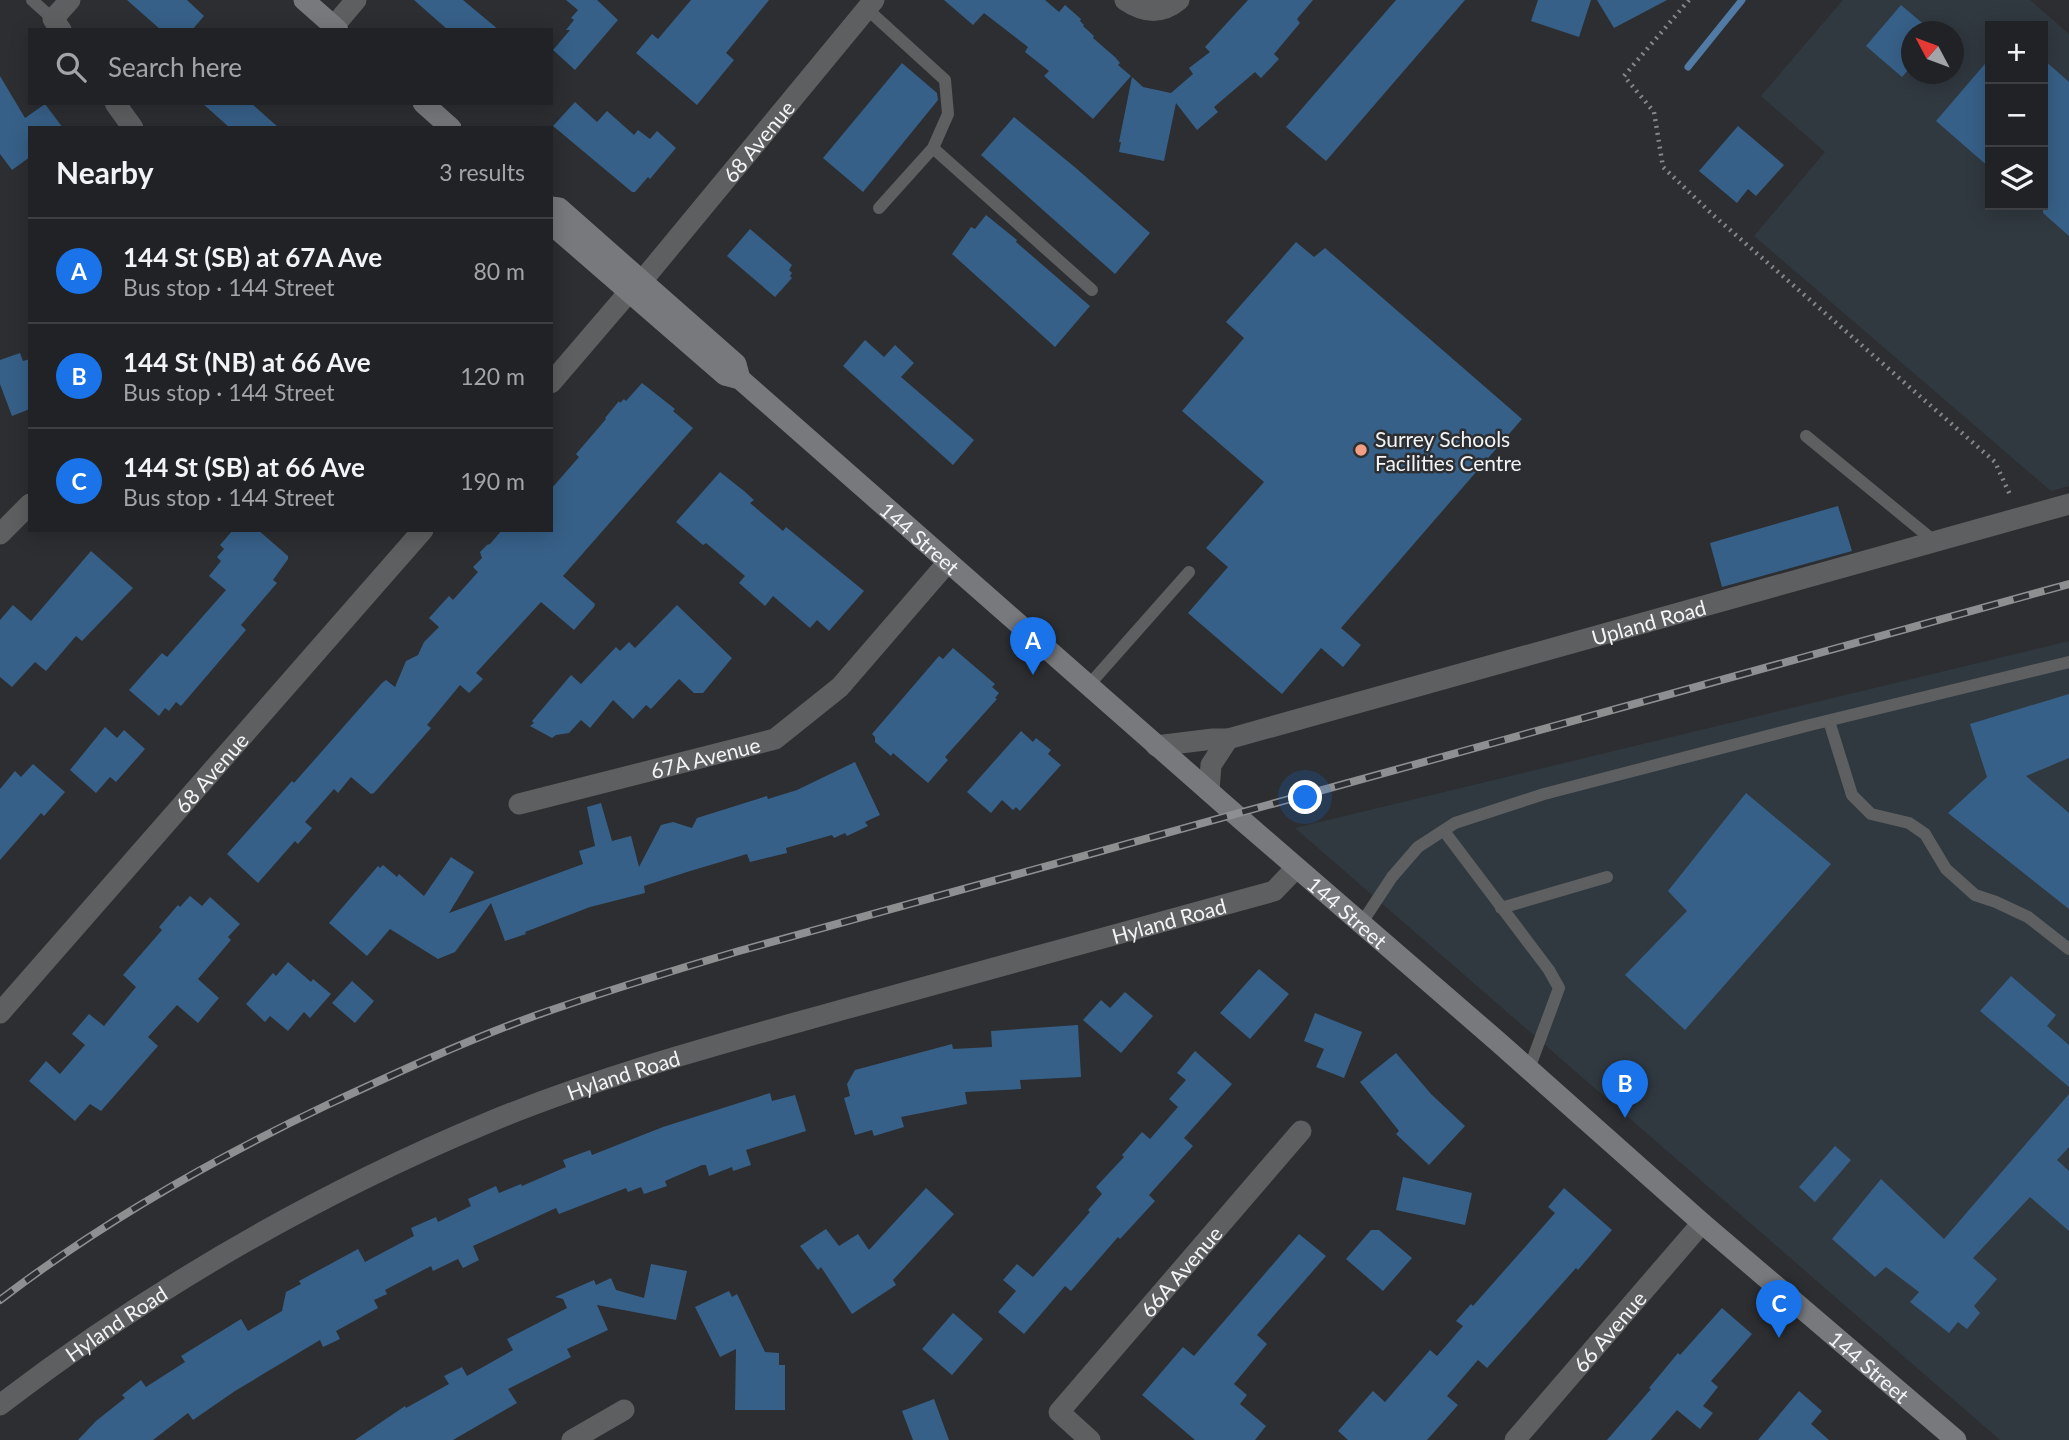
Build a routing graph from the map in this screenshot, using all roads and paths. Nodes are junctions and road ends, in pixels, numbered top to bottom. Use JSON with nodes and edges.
{"nodes":[{"id":1,"x":32,"y":0,"type":"edge"},
{"id":2,"x":70,"y":0,"type":"edge"},
{"id":3,"x":304,"y":0,"type":"edge"},
{"id":4,"x":356,"y":0,"type":"edge"},
{"id":5,"x":1125,"y":0,"type":"edge"},
{"id":6,"x":1179,"y":0,"type":"edge"},
{"id":7,"x":1689,"y":0,"type":"edge"},
{"id":8,"x":871,"y":4,"type":"edge"},
{"id":9,"x":57,"y":24,"type":"edge"},
{"id":10,"x":336,"y":28,"type":"edge"},
{"id":11,"x":116,"y":105,"type":"edge"},
{"id":12,"x":425,"y":105,"type":"edge"},
{"id":13,"x":132,"y":126,"type":"edge"},
{"id":14,"x":449,"y":126,"type":"edge"},
{"id":15,"x":933,"y":148,"type":"junction"},
{"id":16,"x":553,"y":207,"type":"edge"},
{"id":17,"x":879,"y":208,"type":"dead end"},
{"id":18,"x":553,"y":226,"type":"edge"},
{"id":19,"x":636,"y":287,"type":"junction"},
{"id":20,"x":1092,"y":290,"type":"dead end"},
{"id":21,"x":553,"y":381,"type":"edge"},
{"id":22,"x":1806,"y":436,"type":"dead end"},
{"id":23,"x":2069,"y":504,"type":"edge"},
{"id":24,"x":28,"y":506,"type":"edge"},
{"id":25,"x":2020,"y":517,"type":"junction"},
{"id":26,"x":421,"y":532,"type":"edge"},
{"id":27,"x":0,"y":534,"type":"edge"},
{"id":28,"x":1934,"y":541,"type":"junction"},
{"id":29,"x":948,"y":562,"type":"junction"},
{"id":30,"x":1189,"y":572,"type":"dead end"},
{"id":31,"x":2069,"y":662,"type":"edge"},
{"id":32,"x":1088,"y":686,"type":"junction"},
{"id":33,"x":1829,"y":720,"type":"junction"},
{"id":34,"x":1228,"y":739,"type":"junction"},
{"id":35,"x":1156,"y":746,"type":"junction"},
{"id":36,"x":1209,"y":791,"type":"junction"},
{"id":37,"x":519,"y":804,"type":"dead end"},
{"id":38,"x":1444,"y":831,"type":"junction"},
{"id":39,"x":1296,"y":868,"type":"junction"},
{"id":40,"x":1607,"y":877,"type":"dead end"},
{"id":41,"x":1501,"y":908,"type":"junction"},
{"id":42,"x":1361,"y":923,"type":"junction"},
{"id":43,"x":2069,"y":949,"type":"edge"},
{"id":44,"x":0,"y":1013,"type":"edge"},
{"id":45,"x":1530,"y":1069,"type":"junction"},
{"id":46,"x":1301,"y":1131,"type":"dead end"},
{"id":47,"x":1702,"y":1223,"type":"junction"},
{"id":48,"x":0,"y":1405,"type":"edge"},
{"id":49,"x":624,"y":1410,"type":"dead end"},
{"id":50,"x":572,"y":1440,"type":"edge"},
{"id":51,"x":1090,"y":1440,"type":"edge"},
{"id":52,"x":1515,"y":1440,"type":"edge"},
{"id":53,"x":1956,"y":1440,"type":"edge"}],
"edges":[{"from":1,"to":9,"type":"lane"},
{"from":2,"to":9,"type":"street"},
{"from":3,"to":10,"type":"main road"},
{"from":4,"to":10,"type":"street"},
{"from":5,"to":6,"type":"street"},
{"from":7,"to":25,"type":"path"},
{"from":8,"to":15,"type":"lane"},
{"from":8,"to":19,"type":"street","name":"68 Avenue"},
{"from":11,"to":13,"type":"street"},
{"from":12,"to":14,"type":"main road"},
{"from":15,"to":17,"type":"lane"},
{"from":15,"to":20,"type":"lane"},
{"from":16,"to":19,"type":"main road","name":"144 Street"},
{"from":18,"to":19,"type":"main road","name":"144 Street"},
{"from":19,"to":21,"type":"street","name":"68 Avenue"},
{"from":19,"to":29,"type":"main road","name":"144 Street"},
{"from":22,"to":28,"type":"lane"},
{"from":23,"to":25,"type":"street","name":"Upland Road"},
{"from":24,"to":27,"type":"street"},
{"from":25,"to":28,"type":"street","name":"Upland Road"},
{"from":26,"to":44,"type":"street","name":"68 Avenue"},
{"from":28,"to":34,"type":"street","name":"Upland Road"},
{"from":29,"to":32,"type":"main road","name":"144 Street"},
{"from":29,"to":37,"type":"street","name":"67A Avenue"},
{"from":30,"to":32,"type":"lane"},
{"from":31,"to":33,"type":"lane"},
{"from":32,"to":35,"type":"main road","name":"144 Street"},
{"from":33,"to":38,"type":"lane"},
{"from":33,"to":43,"type":"lane"},
{"from":34,"to":35,"type":"street","name":"Upland Road"},
{"from":34,"to":36,"type":"street"},
{"from":35,"to":36,"type":"main road","name":"144 Street"},
{"from":36,"to":39,"type":"main road","name":"144 Street"},
{"from":38,"to":41,"type":"lane"},
{"from":38,"to":42,"type":"lane"},
{"from":39,"to":42,"type":"main road","name":"144 Street"},
{"from":39,"to":48,"type":"street","name":"Hyland Road"},
{"from":40,"to":41,"type":"lane"},
{"from":41,"to":45,"type":"lane"},
{"from":42,"to":45,"type":"main road","name":"144 Street"},
{"from":45,"to":47,"type":"main road","name":"144 Street"},
{"from":46,"to":51,"type":"street","name":"66A Avenue"},
{"from":47,"to":52,"type":"street","name":"66 Avenue"},
{"from":47,"to":53,"type":"main road","name":"144 Street"},
{"from":49,"to":50,"type":"street"}]}
